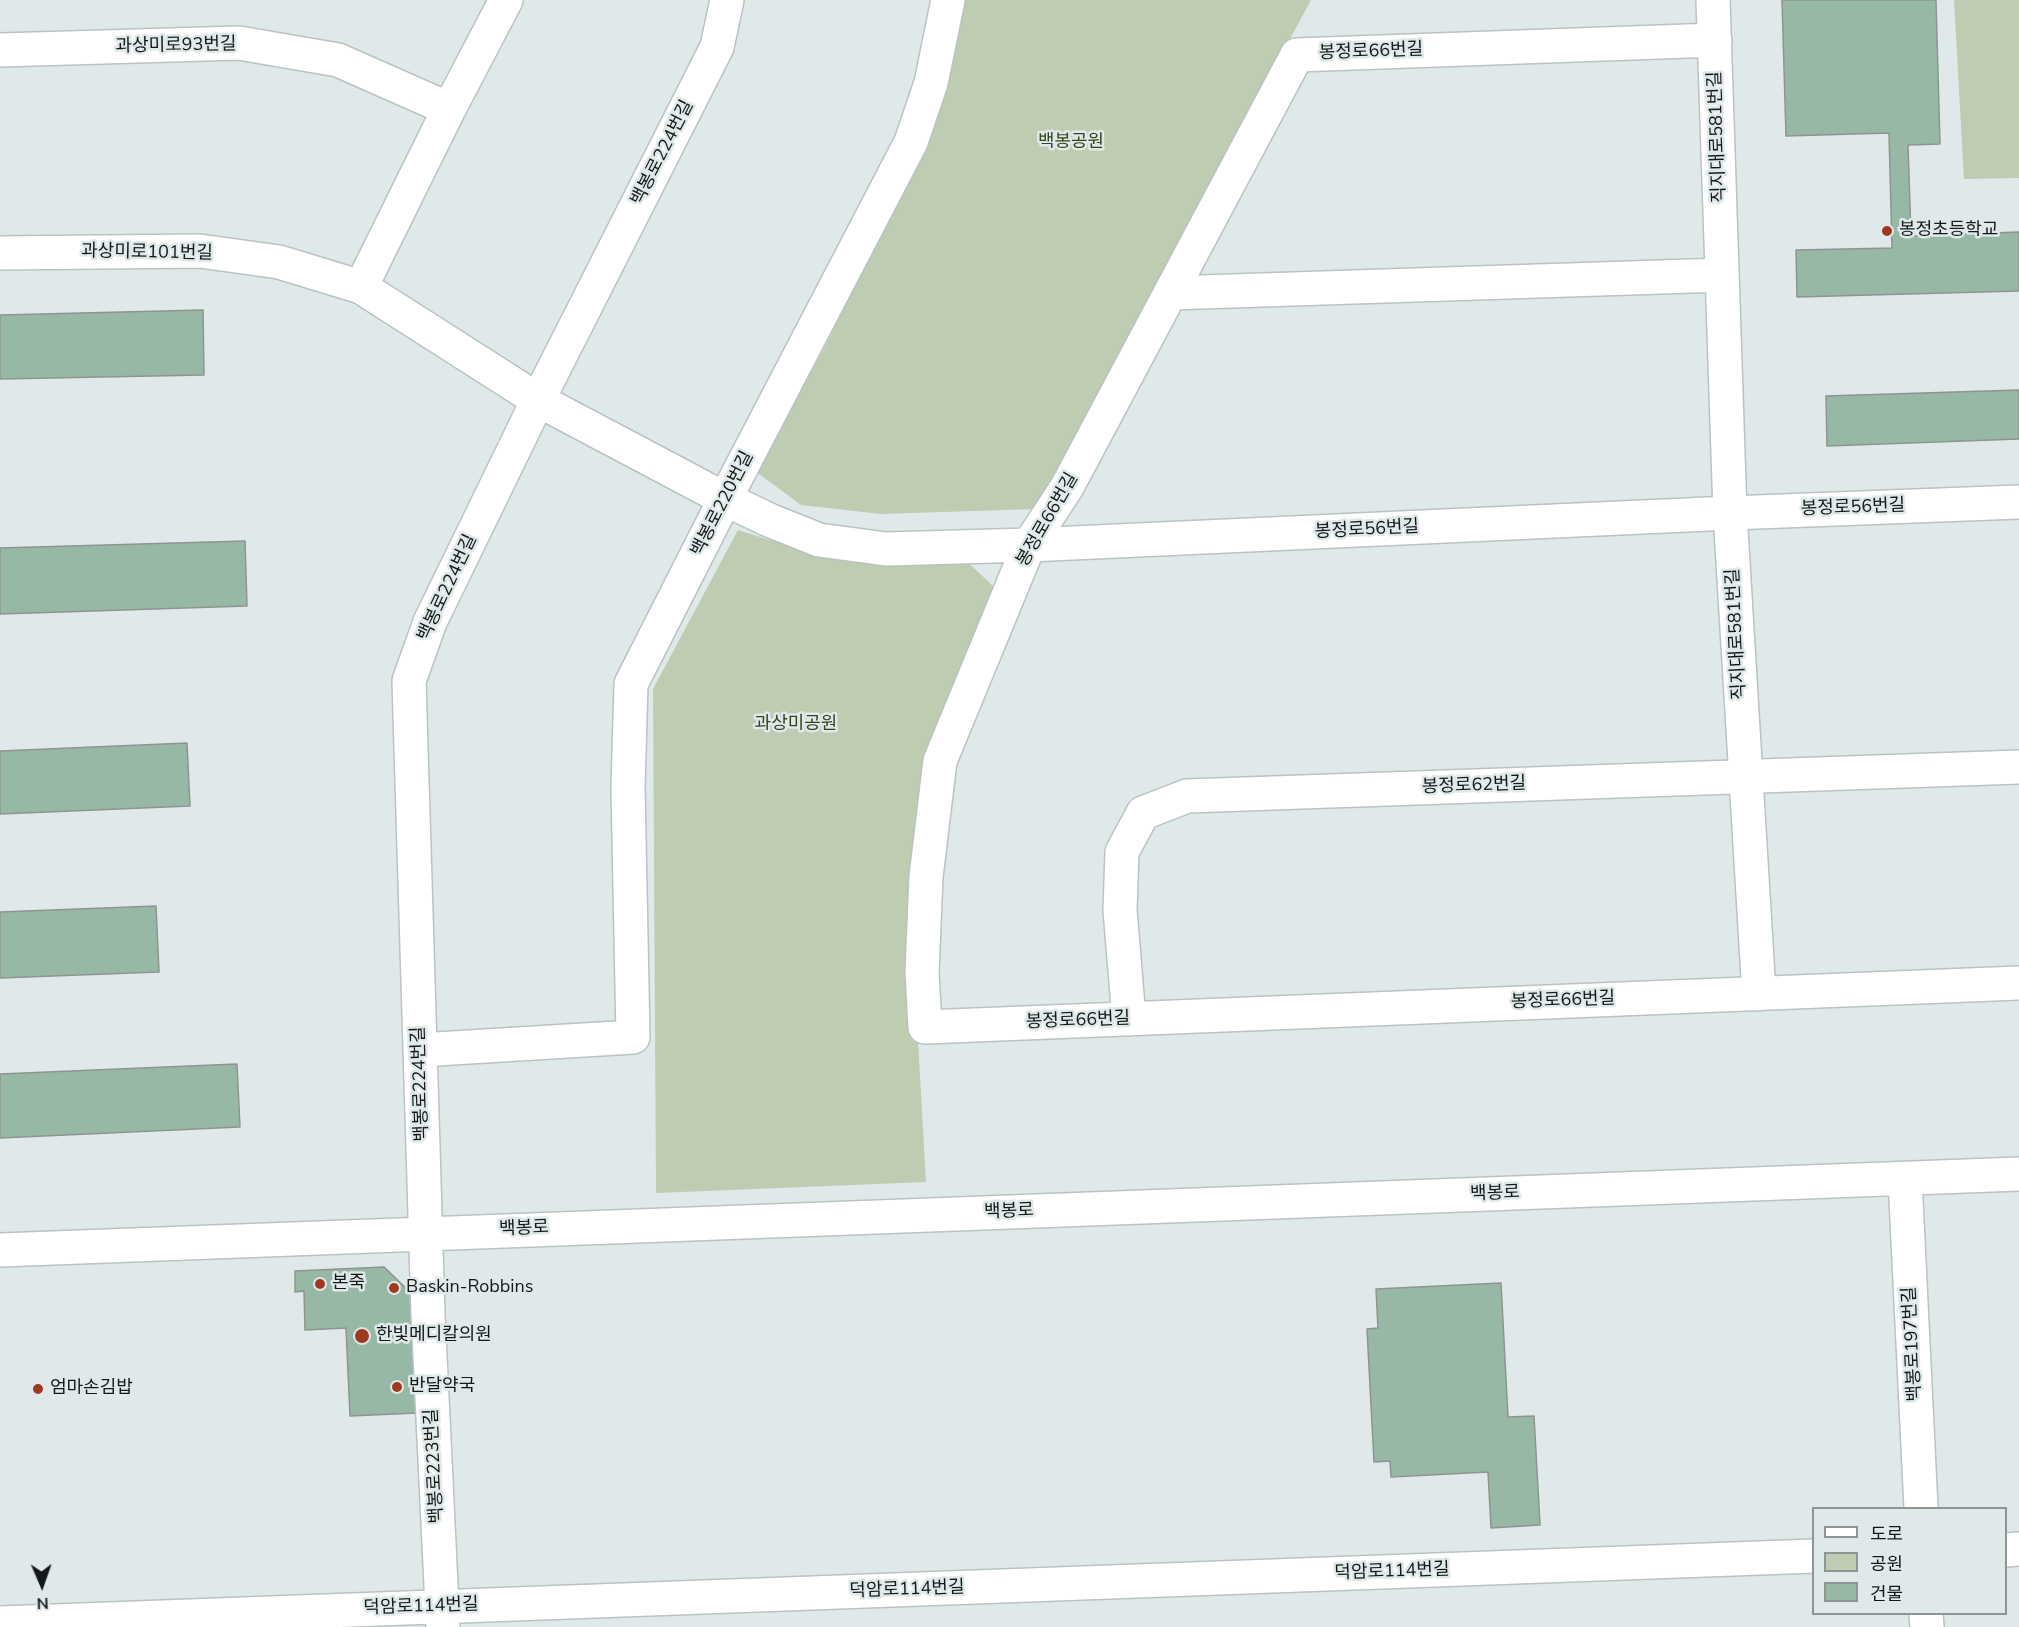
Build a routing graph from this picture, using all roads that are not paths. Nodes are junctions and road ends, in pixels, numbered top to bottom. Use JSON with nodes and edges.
{"nodes":[{"id":1,"x":506,"y":0,"type":"edge"},
{"id":2,"x":727,"y":0,"type":"edge"},
{"id":3,"x":948,"y":0,"type":"edge"},
{"id":4,"x":1713,"y":0,"type":"edge"},
{"id":5,"x":1715,"y":40,"type":"junction"},
{"id":6,"x":0,"y":50,"type":"edge"},
{"id":7,"x":449,"y":109,"type":"junction"},
{"id":8,"x":0,"y":253,"type":"edge"},
{"id":9,"x":1722,"y":275,"type":"junction"},
{"id":10,"x":361,"y":287,"type":"junction"},
{"id":11,"x":1170,"y":293,"type":"junction"},
{"id":12,"x":538,"y":400,"type":"junction"},
{"id":13,"x":725,"y":499,"type":"junction"},
{"id":14,"x":2019,"y":502,"type":"edge"},
{"id":15,"x":1730,"y":513,"type":"junction"},
{"id":16,"x":1029,"y":545,"type":"junction"},
{"id":17,"x":2019,"y":767,"type":"edge"},
{"id":18,"x":1745,"y":777,"type":"junction"},
{"id":19,"x":2019,"y":983,"type":"edge"},
{"id":20,"x":1759,"y":994,"type":"junction"},
{"id":21,"x":1129,"y":1019,"type":"junction"},
{"id":22,"x":420,"y":1050,"type":"junction"},
{"id":23,"x":2019,"y":1174,"type":"edge"},
{"id":24,"x":1905,"y":1179,"type":"junction"},
{"id":25,"x":425,"y":1233,"type":"junction"},
{"id":26,"x":0,"y":1250,"type":"edge"},
{"id":27,"x":1922,"y":1507,"type":"edge"},
{"id":28,"x":1812,"y":1556,"type":"edge"},
{"id":29,"x":442,"y":1617,"type":"edge"},
{"id":30,"x":0,"y":1623,"type":"edge"}],
"edges":[{"from":1,"to":7,"type":"street"},
{"from":2,"to":12,"type":"street","name":"백봉로224번길"},
{"from":3,"to":13,"type":"street","name":"백봉로220번길"},
{"from":4,"to":5,"type":"street","name":"직지대로581번길"},
{"from":5,"to":9,"type":"street","name":"직지대로581번길"},
{"from":5,"to":11,"type":"street","name":"봉정로66번길"},
{"from":6,"to":7,"type":"street","name":"과상미로93번길"},
{"from":7,"to":10,"type":"street"},
{"from":8,"to":10,"type":"street","name":"과상미로101번길"},
{"from":9,"to":11,"type":"street"},
{"from":9,"to":15,"type":"street","name":"직지대로581번길"},
{"from":10,"to":12,"type":"street","name":"과상미로101번길"},
{"from":11,"to":16,"type":"street","name":"봉정로66번길"},
{"from":12,"to":13,"type":"street","name":"과상미로101번길"},
{"from":12,"to":22,"type":"street","name":"백봉로224번길"},
{"from":13,"to":16,"type":"street","name":"봉정로56번길"},
{"from":13,"to":22,"type":"street","name":"백봉로220번길"},
{"from":14,"to":15,"type":"street","name":"봉정로56번길"},
{"from":15,"to":16,"type":"street","name":"봉정로56번길"},
{"from":15,"to":18,"type":"street","name":"직지대로581번길"},
{"from":16,"to":21,"type":"street","name":"봉정로66번길"},
{"from":17,"to":18,"type":"street","name":"봉정로62번길"},
{"from":18,"to":20,"type":"street","name":"직지대로581번길"},
{"from":18,"to":21,"type":"street","name":"봉정로62번길"},
{"from":19,"to":20,"type":"street","name":"봉정로66번길"},
{"from":20,"to":21,"type":"street","name":"봉정로66번길"},
{"from":22,"to":25,"type":"street","name":"백봉로224번길"},
{"from":23,"to":24,"type":"street","name":"백봉로"},
{"from":24,"to":25,"type":"street","name":"백봉로"},
{"from":24,"to":27,"type":"street","name":"백봉로197번길"},
{"from":25,"to":26,"type":"street","name":"백봉로"},
{"from":25,"to":29,"type":"street","name":"백봉로223번길"},
{"from":28,"to":29,"type":"street","name":"덕암로114번길"},
{"from":29,"to":30,"type":"street","name":"덕암로114번길"}]}
